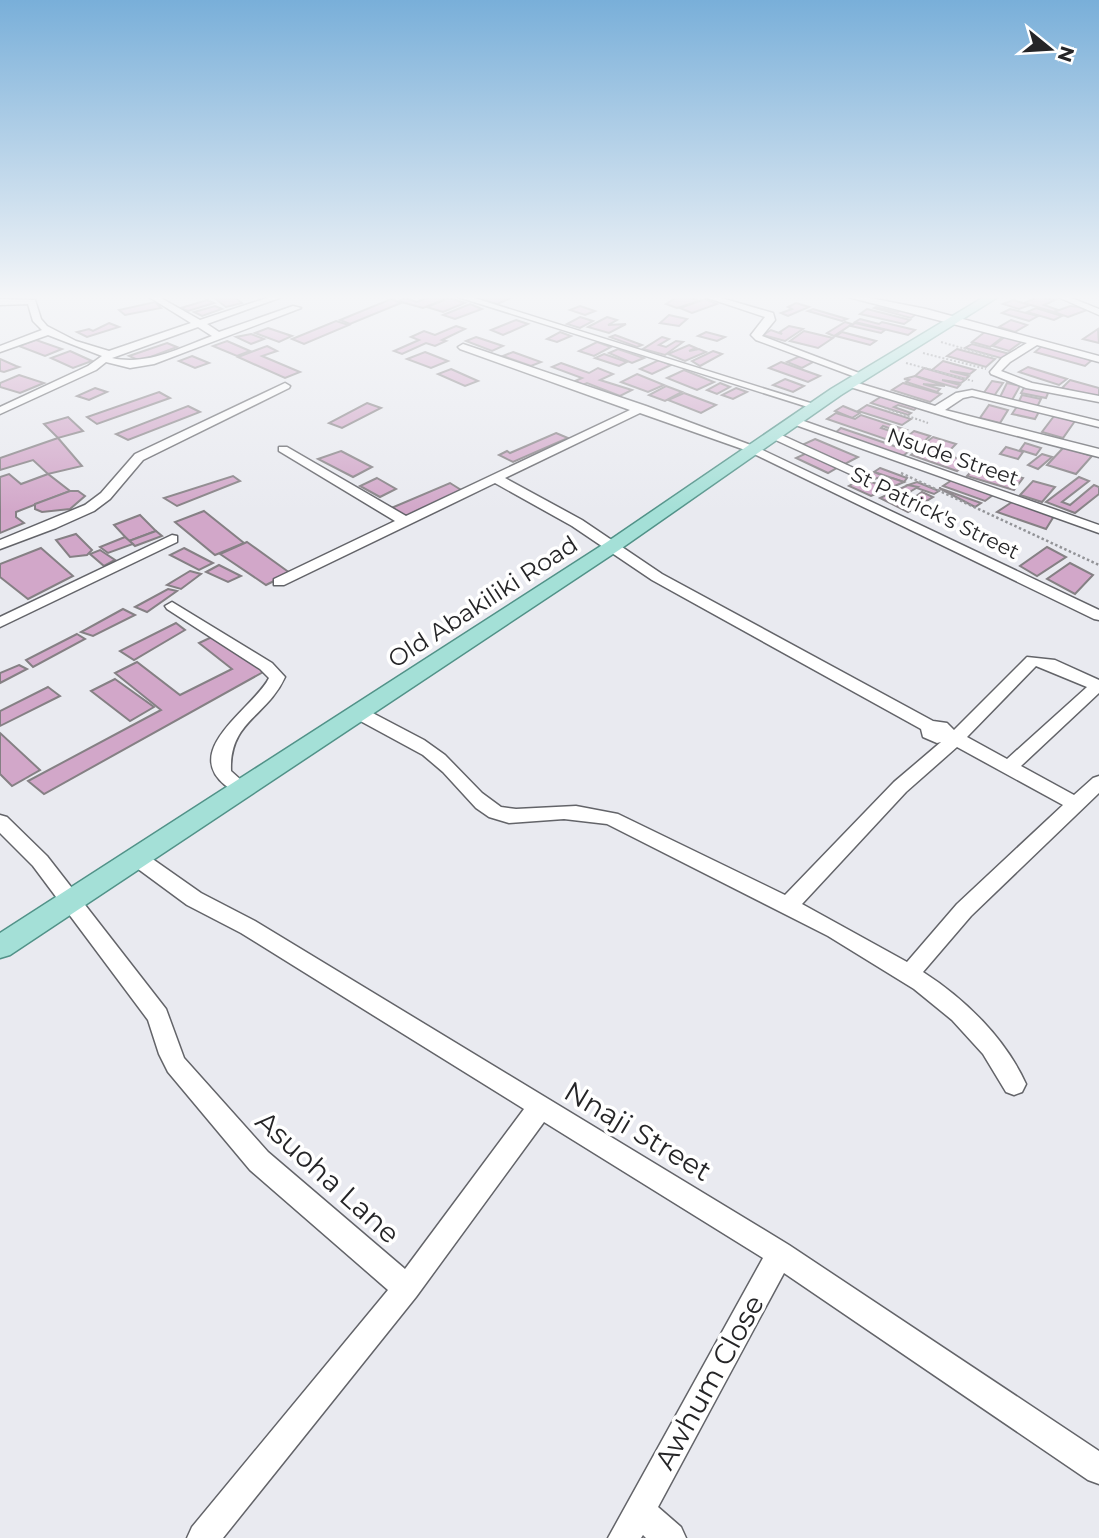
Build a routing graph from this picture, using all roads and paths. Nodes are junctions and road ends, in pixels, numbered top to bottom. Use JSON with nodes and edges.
{"nodes":[{"id":1,"x":90,"y":369,"type":"edge"},
{"id":2,"x":527,"y":369,"type":"edge"},
{"id":3,"x":694,"y":369,"type":"edge"},
{"id":4,"x":830,"y":369,"type":"edge"},
{"id":5,"x":874,"y":369,"type":"edge"},
{"id":6,"x":954,"y":369,"type":"edge"},
{"id":7,"x":954,"y":369,"type":"edge"},
{"id":8,"x":998,"y":369,"type":"edge"},
{"id":9,"x":989,"y":378,"type":"junction"},
{"id":10,"x":856,"y":380,"type":"junction"},
{"id":11,"x":285,"y":386,"type":"dead end"},
{"id":12,"x":972,"y":393,"type":"junction"},
{"id":13,"x":1099,"y":399,"type":"edge"},
{"id":14,"x":815,"y":406,"type":"junction"},
{"id":15,"x":642,"y":408,"type":"junction"},
{"id":16,"x":0,"y":411,"type":"edge"},
{"id":17,"x":936,"y":411,"type":"junction"},
{"id":18,"x":794,"y":421,"type":"junction"},
{"id":19,"x":1099,"y":424,"type":"edge"},
{"id":20,"x":773,"y":435,"type":"junction"},
{"id":21,"x":283,"y":449,"type":"dead end"},
{"id":22,"x":752,"y":449,"type":"junction"},
{"id":23,"x":1099,"y":453,"type":"edge"},
{"id":24,"x":863,"y":475,"type":"joint"},
{"id":25,"x":497,"y":479,"type":"junction"},
{"id":26,"x":406,"y":522,"type":"junction"},
{"id":27,"x":1099,"y":529,"type":"edge"},
{"id":28,"x":172,"y":539,"type":"dead end"},
{"id":29,"x":0,"y":545,"type":"edge"},
{"id":30,"x":613,"y":546,"type":"junction"},
{"id":31,"x":1099,"y":565,"type":"edge"},
{"id":32,"x":279,"y":582,"type":"dead end"},
{"id":33,"x":172,"y":606,"type":"dead end"},
{"id":34,"x":1099,"y":616,"type":"edge"},
{"id":35,"x":0,"y":623,"type":"edge"},
{"id":36,"x":1098,"y":685,"type":"edge"},
{"id":37,"x":359,"y":713,"type":"junction"},
{"id":38,"x":951,"y":736,"type":"junction"},
{"id":39,"x":1008,"y":768,"type":"junction"},
{"id":40,"x":1099,"y":782,"type":"edge"},
{"id":41,"x":242,"y":789,"type":"junction"},
{"id":42,"x":1076,"y":804,"type":"junction"},
{"id":43,"x":0,"y":822,"type":"edge"},
{"id":44,"x":137,"y":858,"type":"junction"},
{"id":45,"x":71,"y":901,"type":"junction"},
{"id":46,"x":786,"y":907,"type":"junction"},
{"id":47,"x":0,"y":947,"type":"edge"},
{"id":48,"x":908,"y":975,"type":"junction"},
{"id":49,"x":1014,"y":1084,"type":"dead end"},
{"id":50,"x":540,"y":1107,"type":"junction"},
{"id":51,"x":780,"y":1254,"type":"junction"},
{"id":52,"x":407,"y":1288,"type":"junction"},
{"id":53,"x":1099,"y":1469,"type":"edge"},
{"id":54,"x":639,"y":1511,"type":"junction"},
{"id":55,"x":203,"y":1538,"type":"edge"},
{"id":56,"x":624,"y":1538,"type":"edge"},
{"id":57,"x":670,"y":1538,"type":"edge"}],
"edges":[{"from":1,"to":16,"type":"street"},
{"from":2,"to":15,"type":"street","name":"St Patrick's Street"},
{"from":3,"to":14,"type":"street"},
{"from":4,"to":10,"type":"street"},
{"from":5,"to":10,"type":"main road","name":"Old Abakiliki Road"},
{"from":6,"to":9,"type":"path"},
{"from":7,"to":9,"type":"path"},
{"from":8,"to":9,"type":"street"},
{"from":9,"to":12,"type":"street"},
{"from":9,"to":13,"type":"street"},
{"from":10,"to":14,"type":"main road","name":"Old Abakiliki Road"},
{"from":10,"to":17,"type":"street"},
{"from":11,"to":29,"type":"street"},
{"from":12,"to":17,"type":"street"},
{"from":12,"to":19,"type":"street"},
{"from":14,"to":18,"type":"main road","name":"Old Abakiliki Road"},
{"from":15,"to":22,"type":"street","name":"St Patrick's Street"},
{"from":15,"to":25,"type":"street"},
{"from":17,"to":23,"type":"street"},
{"from":18,"to":20,"type":"main road","name":"Old Abakiliki Road"},
{"from":18,"to":27,"type":"street","name":"Nsude Street"},
{"from":20,"to":22,"type":"main road","name":"Old Abakiliki Road"},
{"from":20,"to":24,"type":"street"},
{"from":21,"to":26,"type":"street"},
{"from":22,"to":30,"type":"main road","name":"Old Abakiliki Road"},
{"from":22,"to":34,"type":"street","name":"St Patrick's Street"},
{"from":24,"to":31,"type":"path"},
{"from":25,"to":26,"type":"street"},
{"from":25,"to":30,"type":"street"},
{"from":26,"to":32,"type":"street"},
{"from":28,"to":35,"type":"street"},
{"from":30,"to":37,"type":"main road","name":"Old Abakiliki Road"},
{"from":30,"to":38,"type":"street"},
{"from":33,"to":41,"type":"street"},
{"from":36,"to":38,"type":"street"},
{"from":36,"to":39,"type":"street"},
{"from":37,"to":41,"type":"main road","name":"Old Abakiliki Road"},
{"from":37,"to":46,"type":"street"},
{"from":38,"to":39,"type":"street"},
{"from":38,"to":46,"type":"street"},
{"from":39,"to":42,"type":"street"},
{"from":40,"to":42,"type":"street"},
{"from":41,"to":44,"type":"main road","name":"Old Abakiliki Road"},
{"from":42,"to":48,"type":"street"},
{"from":43,"to":45,"type":"street","name":"Asuoha Lane"},
{"from":44,"to":45,"type":"main road","name":"Old Abakiliki Road"},
{"from":44,"to":50,"type":"street","name":"Nnaji Street"},
{"from":45,"to":47,"type":"main road","name":"Old Abakiliki Road"},
{"from":45,"to":52,"type":"street","name":"Asuoha Lane"},
{"from":46,"to":48,"type":"street"},
{"from":48,"to":49,"type":"street"},
{"from":50,"to":51,"type":"street","name":"Nnaji Street"},
{"from":50,"to":52,"type":"street"},
{"from":51,"to":53,"type":"street","name":"Nnaji Street"},
{"from":51,"to":54,"type":"street","name":"Awhum Close"},
{"from":52,"to":55,"type":"street"},
{"from":54,"to":56,"type":"street","name":"Awhum Close"},
{"from":54,"to":57,"type":"street"}]}
